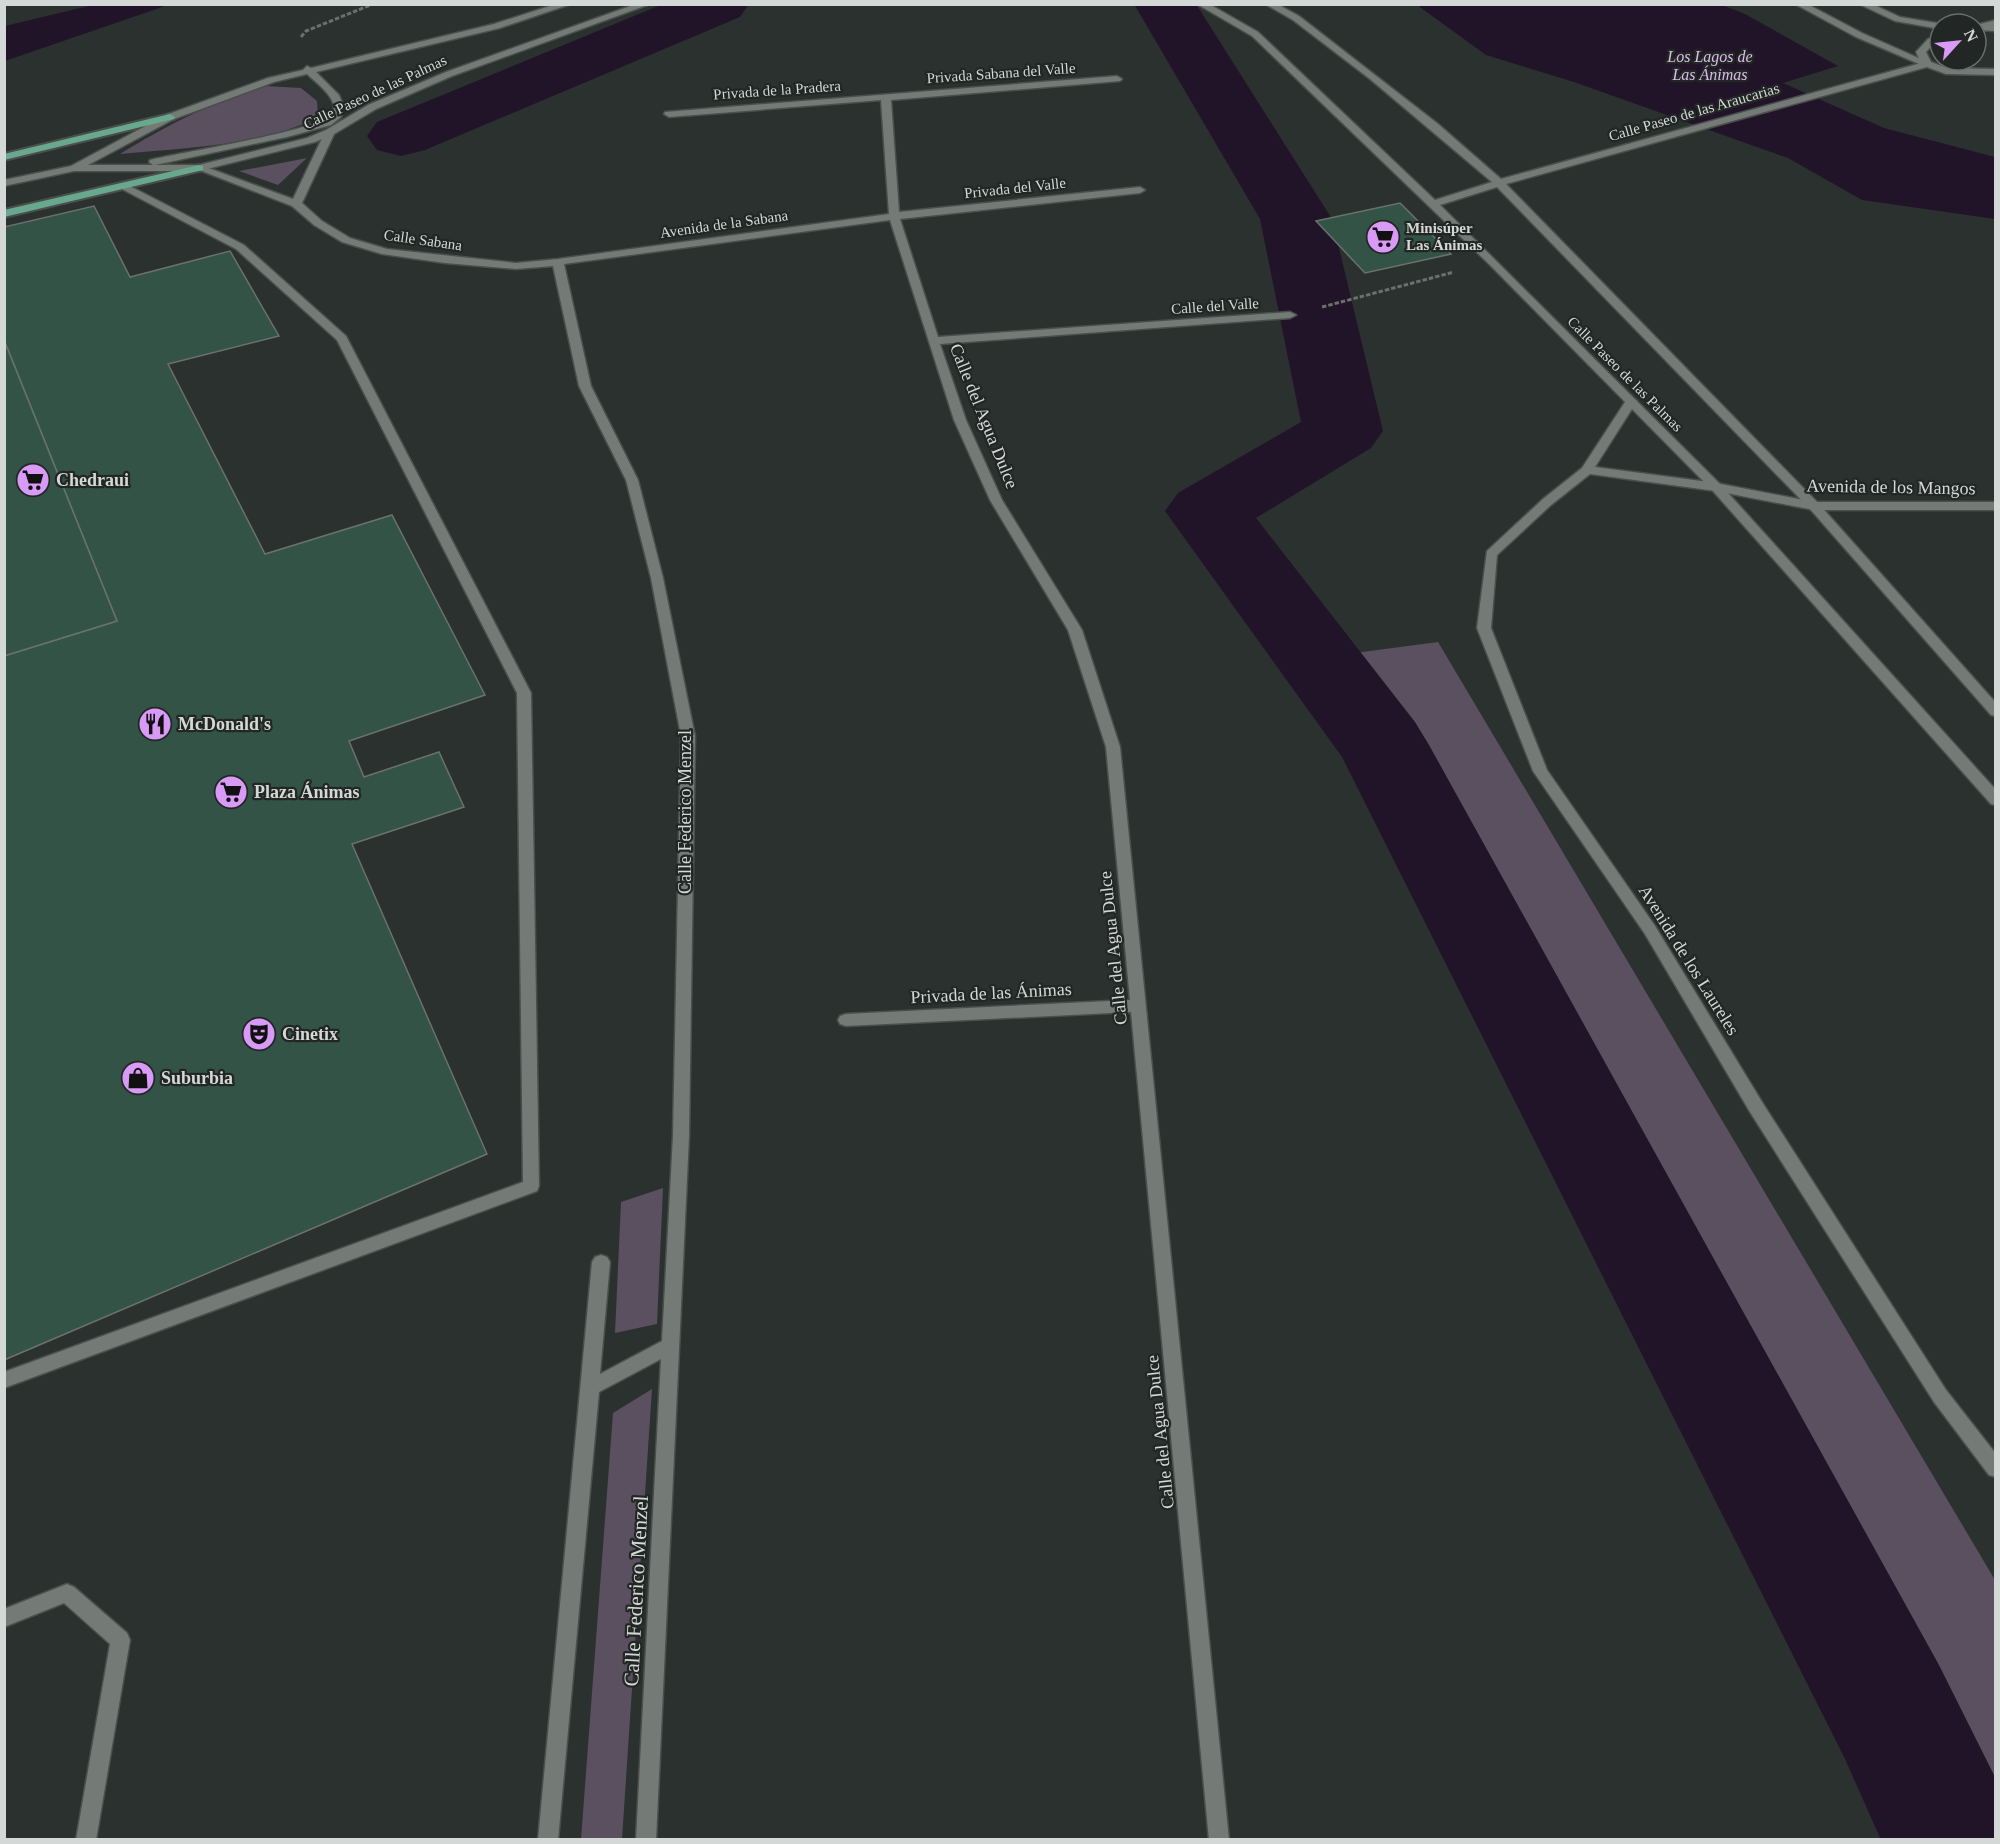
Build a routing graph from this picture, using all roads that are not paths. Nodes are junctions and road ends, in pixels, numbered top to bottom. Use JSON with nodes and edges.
{"nodes":[{"id":1,"x":567,"y":4,"type":"edge"},
{"id":2,"x":646,"y":4,"type":"edge"},
{"id":3,"x":1201,"y":4,"type":"edge"},
{"id":4,"x":1269,"y":4,"type":"edge"},
{"id":5,"x":1799,"y":4,"type":"edge"},
{"id":6,"x":1863,"y":4,"type":"edge"},
{"id":7,"x":1928,"y":24,"type":"edge"},
{"id":8,"x":1928,"y":44,"type":"edge"},
{"id":9,"x":1927,"y":64,"type":"junction"},
{"id":10,"x":307,"y":69,"type":"junction"},
{"id":11,"x":1995,"y":72,"type":"edge"},
{"id":12,"x":1117,"y":79,"type":"dead end"},
{"id":13,"x":886,"y":97,"type":"junction"},
{"id":14,"x":669,"y":114,"type":"dead end"},
{"id":15,"x":170,"y":117,"type":"junction"},
{"id":16,"x":330,"y":132,"type":"junction"},
{"id":17,"x":4,"y":157,"type":"edge"},
{"id":18,"x":74,"y":168,"type":"junction"},
{"id":19,"x":199,"y":168,"type":"junction"},
{"id":20,"x":116,"y":170,"type":"junction"},
{"id":21,"x":8,"y":182,"type":"edge"},
{"id":22,"x":1499,"y":183,"type":"junction"},
{"id":23,"x":124,"y":186,"type":"junction"},
{"id":24,"x":1140,"y":190,"type":"dead end"},
{"id":25,"x":296,"y":204,"type":"junction"},
{"id":26,"x":1434,"y":204,"type":"junction"},
{"id":27,"x":4,"y":214,"type":"edge"},
{"id":28,"x":894,"y":216,"type":"junction"},
{"id":29,"x":558,"y":262,"type":"junction"},
{"id":30,"x":1290,"y":315,"type":"road end"},
{"id":31,"x":933,"y":341,"type":"junction"},
{"id":32,"x":1631,"y":401,"type":"junction"},
{"id":33,"x":1587,"y":470,"type":"junction"},
{"id":34,"x":1716,"y":487,"type":"junction"},
{"id":35,"x":1814,"y":506,"type":"junction"},
{"id":36,"x":1995,"y":506,"type":"edge"},
{"id":37,"x":1995,"y":712,"type":"edge"},
{"id":38,"x":1995,"y":800,"type":"edge"},
{"id":39,"x":1138,"y":1006,"type":"junction"},
{"id":40,"x":846,"y":1020,"type":"dead end"},
{"id":41,"x":601,"y":1262,"type":"dead end"},
{"id":42,"x":672,"y":1345,"type":"junction"},
{"id":43,"x":4,"y":1380,"type":"edge"},
{"id":44,"x":590,"y":1388,"type":"junction"},
{"id":45,"x":1995,"y":1469,"type":"edge"},
{"id":46,"x":4,"y":1618,"type":"edge"},
{"id":47,"x":86,"y":1839,"type":"edge"},
{"id":48,"x":549,"y":1839,"type":"edge"},
{"id":49,"x":646,"y":1839,"type":"edge"},
{"id":50,"x":1219,"y":1839,"type":"edge"}],
"edges":[{"from":1,"to":10,"type":"street","name":"Calle Paseo de las Palmas"},
{"from":2,"to":16,"type":"street","name":"Calle Paseo de las Palmas"},
{"from":3,"to":26,"type":"street","name":"Calle Paseo de las Palmas"},
{"from":4,"to":22,"type":"street"},
{"from":5,"to":9,"type":"street"},
{"from":6,"to":7,"type":"street"},
{"from":8,"to":9,"type":"street"},
{"from":9,"to":11,"type":"street"},
{"from":9,"to":22,"type":"street","name":"Calle Paseo de las Araucarias"},
{"from":10,"to":15,"type":"street","name":"Calle Paseo de las Palmas"},
{"from":10,"to":20,"type":"street"},
{"from":12,"to":13,"type":"street","name":"Privada Sabana del Valle"},
{"from":13,"to":14,"type":"street","name":"Privada de la Pradera"},
{"from":13,"to":28,"type":"street","name":"Calle del Agua Dulce"},
{"from":15,"to":17,"type":"highway"},
{"from":15,"to":18,"type":"street","name":"Calle Paseo de las Palmas"},
{"from":16,"to":19,"type":"street","name":"Calle Paseo de las Palmas"},
{"from":16,"to":25,"type":"street"},
{"from":18,"to":20,"type":"street","name":"Calle Paseo de las Palmas"},
{"from":18,"to":21,"type":"street","name":"Calle Paseo de las Palmas"},
{"from":19,"to":20,"type":"street","name":"Calle Paseo de las Palmas"},
{"from":19,"to":23,"type":"highway"},
{"from":19,"to":25,"type":"street","name":"Calle Sabana"},
{"from":22,"to":26,"type":"street","name":"Calle Paseo de las Araucarias"},
{"from":22,"to":35,"type":"street"},
{"from":23,"to":27,"type":"highway"},
{"from":23,"to":43,"type":"street"},
{"from":24,"to":28,"type":"street","name":"Privada del Valle"},
{"from":25,"to":29,"type":"street","name":"Calle Sabana"},
{"from":26,"to":32,"type":"street","name":"Calle Paseo de las Palmas"},
{"from":28,"to":29,"type":"street","name":"Avenida de la Sabana"},
{"from":28,"to":31,"type":"street","name":"Calle del Agua Dulce"},
{"from":29,"to":42,"type":"street","name":"Calle Federico Menzel"},
{"from":30,"to":31,"type":"street","name":"Calle del Valle"},
{"from":31,"to":39,"type":"street","name":"Calle del Agua Dulce"},
{"from":32,"to":33,"type":"street","name":"Avenida de los Laureles"},
{"from":32,"to":34,"type":"street","name":"Calle Paseo de las Palmas"},
{"from":33,"to":34,"type":"street"},
{"from":33,"to":45,"type":"street","name":"Avenida de los Laureles"},
{"from":34,"to":35,"type":"street","name":"Avenida de los Mangos"},
{"from":34,"to":38,"type":"street","name":"Calle Paseo de las Palmas"},
{"from":35,"to":36,"type":"street","name":"Avenida de los Mangos"},
{"from":35,"to":37,"type":"street"},
{"from":39,"to":40,"type":"street","name":"Privada de las Ánimas"},
{"from":39,"to":50,"type":"street","name":"Calle del Agua Dulce"},
{"from":41,"to":44,"type":"street"},
{"from":42,"to":44,"type":"street"},
{"from":42,"to":49,"type":"street","name":"Calle Federico Menzel"},
{"from":44,"to":48,"type":"street"},
{"from":46,"to":47,"type":"street"}]}
